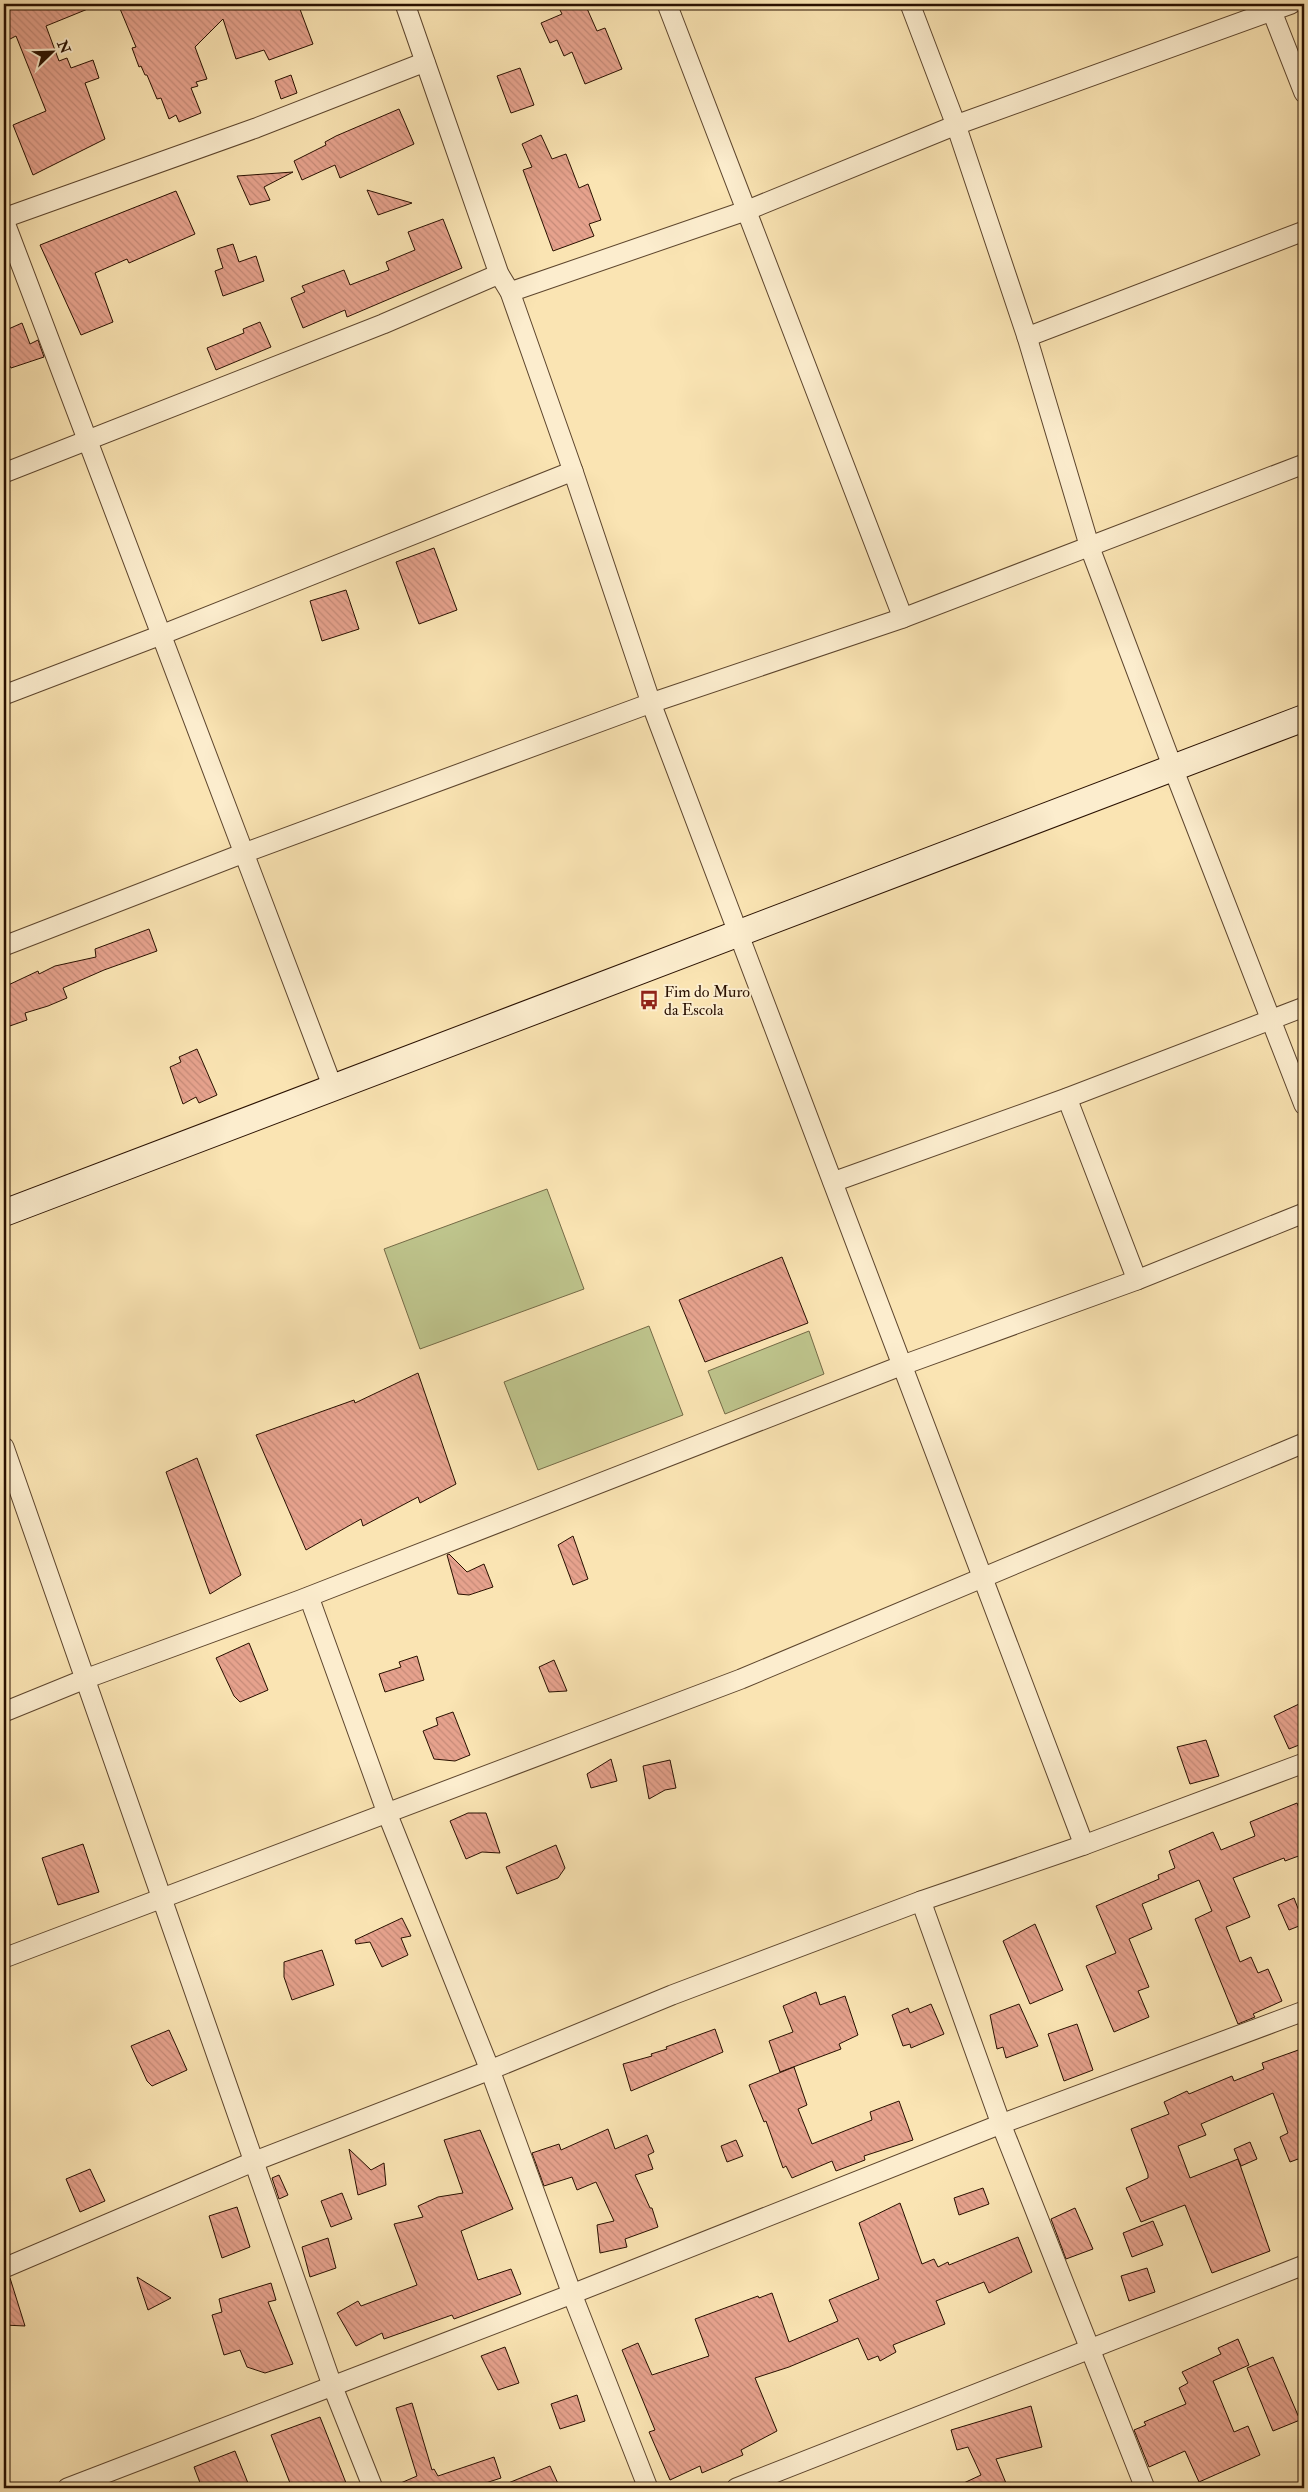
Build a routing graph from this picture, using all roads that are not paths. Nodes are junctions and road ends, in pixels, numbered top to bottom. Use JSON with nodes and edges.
{"nodes":[{"id":1,"x":405,"y":4,"type":"edge"},
{"id":2,"x":667,"y":4,"type":"edge"},
{"id":3,"x":910,"y":4,"type":"edge"},
{"id":4,"x":1291,"y":4,"type":"edge"},
{"id":5,"x":1271,"y":7,"type":"edge"},
{"id":6,"x":425,"y":62,"type":"junction"},
{"id":7,"x":1304,"y":93,"type":"edge"},
{"id":8,"x":956,"y":125,"type":"junction"},
{"id":9,"x":748,"y":210,"type":"junction"},
{"id":10,"x":4,"y":219,"type":"edge"},
{"id":11,"x":1304,"y":231,"type":"edge"},
{"id":12,"x":499,"y":274,"type":"junction"},
{"id":13,"x":510,"y":292,"type":"junction"},
{"id":14,"x":1027,"y":338,"type":"junction"},
{"id":15,"x":88,"y":442,"type":"junction"},
{"id":16,"x":1304,"y":464,"type":"edge"},
{"id":17,"x":574,"y":471,"type":"junction"},
{"id":18,"x":4,"y":474,"type":"edge"},
{"id":19,"x":1090,"y":548,"type":"junction"},
{"id":20,"x":903,"y":618,"type":"junction"},
{"id":21,"x":161,"y":635,"type":"junction"},
{"id":22,"x":4,"y":695,"type":"edge"},
{"id":23,"x":651,"y":703,"type":"junction"},
{"id":24,"x":1304,"y":718,"type":"edge"},
{"id":25,"x":1173,"y":768,"type":"junction"},
{"id":26,"x":244,"y":853,"type":"junction"},
{"id":27,"x":739,"y":933,"type":"junction"},
{"id":28,"x":4,"y":946,"type":"edge"},
{"id":29,"x":1304,"y":1007,"type":"edge"},
{"id":30,"x":1270,"y":1020,"type":"junction"},
{"id":31,"x":333,"y":1088,"type":"junction"},
{"id":32,"x":1067,"y":1098,"type":"junction"},
{"id":33,"x":1304,"y":1105,"type":"edge"},
{"id":34,"x":834,"y":1182,"type":"junction"},
{"id":35,"x":4,"y":1213,"type":"edge"},
{"id":36,"x":1304,"y":1213,"type":"edge"},
{"id":37,"x":1137,"y":1280,"type":"junction"},
{"id":38,"x":903,"y":1366,"type":"junction"},
{"id":39,"x":1304,"y":1443,"type":"edge"},
{"id":40,"x":4,"y":1447,"type":"edge"},
{"id":41,"x":11,"y":1492,"type":"edge"},
{"id":42,"x":984,"y":1579,"type":"junction"},
{"id":43,"x":309,"y":1597,"type":"junction"},
{"id":44,"x":85,"y":1678,"type":"junction"},
{"id":45,"x":4,"y":1712,"type":"edge"},
{"id":46,"x":1304,"y":1763,"type":"edge"},
{"id":47,"x":387,"y":1813,"type":"junction"},
{"id":48,"x":1084,"y":1845,"type":"junction"},
{"id":49,"x":162,"y":1899,"type":"junction"},
{"id":50,"x":920,"y":1901,"type":"junction"},
{"id":51,"x":4,"y":1958,"type":"edge"},
{"id":52,"x":1304,"y":2011,"type":"edge"},
{"id":53,"x":490,"y":2070,"type":"junction"},
{"id":54,"x":1001,"y":2124,"type":"junction"},
{"id":55,"x":255,"y":2161,"type":"junction"},
{"id":56,"x":1304,"y":2266,"type":"edge"},
{"id":57,"x":4,"y":2268,"type":"edge"},
{"id":58,"x":572,"y":2294,"type":"junction"},
{"id":59,"x":1090,"y":2350,"type":"junction"},
{"id":60,"x":332,"y":2385,"type":"junction"},
{"id":61,"x":67,"y":2488,"type":"edge"},
{"id":62,"x":373,"y":2488,"type":"edge"},
{"id":63,"x":648,"y":2488,"type":"edge"},
{"id":64,"x":736,"y":2488,"type":"edge"},
{"id":65,"x":1145,"y":2488,"type":"edge"}],
"edges":[{"from":1,"to":6,"type":"street"},
{"from":2,"to":9,"type":"street"},
{"from":3,"to":8,"type":"street"},
{"from":4,"to":5,"type":"street"},
{"from":5,"to":7,"type":"street"},
{"from":5,"to":8,"type":"street"},
{"from":6,"to":10,"type":"street"},
{"from":6,"to":12,"type":"street"},
{"from":8,"to":9,"type":"street"},
{"from":8,"to":14,"type":"street"},
{"from":9,"to":13,"type":"street"},
{"from":9,"to":20,"type":"street"},
{"from":10,"to":15,"type":"street"},
{"from":11,"to":14,"type":"street"},
{"from":12,"to":13,"type":"street"},
{"from":12,"to":15,"type":"street"},
{"from":13,"to":17,"type":"street"},
{"from":14,"to":19,"type":"street"},
{"from":15,"to":18,"type":"street"},
{"from":15,"to":21,"type":"street"},
{"from":16,"to":19,"type":"street"},
{"from":17,"to":21,"type":"street"},
{"from":17,"to":23,"type":"street"},
{"from":19,"to":20,"type":"street"},
{"from":19,"to":25,"type":"street"},
{"from":20,"to":23,"type":"street"},
{"from":21,"to":22,"type":"street"},
{"from":21,"to":26,"type":"street"},
{"from":23,"to":26,"type":"street"},
{"from":23,"to":27,"type":"street"},
{"from":24,"to":25,"type":"street"},
{"from":25,"to":27,"type":"street"},
{"from":25,"to":30,"type":"street"},
{"from":26,"to":28,"type":"street"},
{"from":26,"to":31,"type":"street"},
{"from":27,"to":31,"type":"street"},
{"from":27,"to":34,"type":"street"},
{"from":29,"to":30,"type":"street"},
{"from":30,"to":32,"type":"street"},
{"from":30,"to":33,"type":"street"},
{"from":31,"to":35,"type":"street"},
{"from":32,"to":34,"type":"street"},
{"from":32,"to":37,"type":"street"},
{"from":34,"to":38,"type":"street"},
{"from":36,"to":37,"type":"street"},
{"from":37,"to":38,"type":"street"},
{"from":38,"to":42,"type":"street"},
{"from":38,"to":43,"type":"street"},
{"from":39,"to":42,"type":"street"},
{"from":40,"to":41,"type":"street"},
{"from":41,"to":44,"type":"street"},
{"from":42,"to":47,"type":"street"},
{"from":42,"to":48,"type":"street"},
{"from":43,"to":44,"type":"street"},
{"from":43,"to":47,"type":"street"},
{"from":44,"to":45,"type":"street"},
{"from":44,"to":49,"type":"street"},
{"from":46,"to":48,"type":"street"},
{"from":47,"to":49,"type":"street"},
{"from":47,"to":53,"type":"street"},
{"from":48,"to":50,"type":"street"},
{"from":49,"to":51,"type":"street"},
{"from":49,"to":55,"type":"street"},
{"from":50,"to":53,"type":"street"},
{"from":50,"to":54,"type":"street"},
{"from":52,"to":54,"type":"street"},
{"from":53,"to":55,"type":"street"},
{"from":53,"to":58,"type":"street"},
{"from":54,"to":58,"type":"street"},
{"from":54,"to":59,"type":"street"},
{"from":55,"to":57,"type":"street"},
{"from":55,"to":60,"type":"street"},
{"from":56,"to":59,"type":"street"},
{"from":58,"to":60,"type":"street"},
{"from":58,"to":63,"type":"street"},
{"from":59,"to":64,"type":"street"},
{"from":59,"to":65,"type":"street"},
{"from":60,"to":61,"type":"street"},
{"from":60,"to":62,"type":"street"}]}
